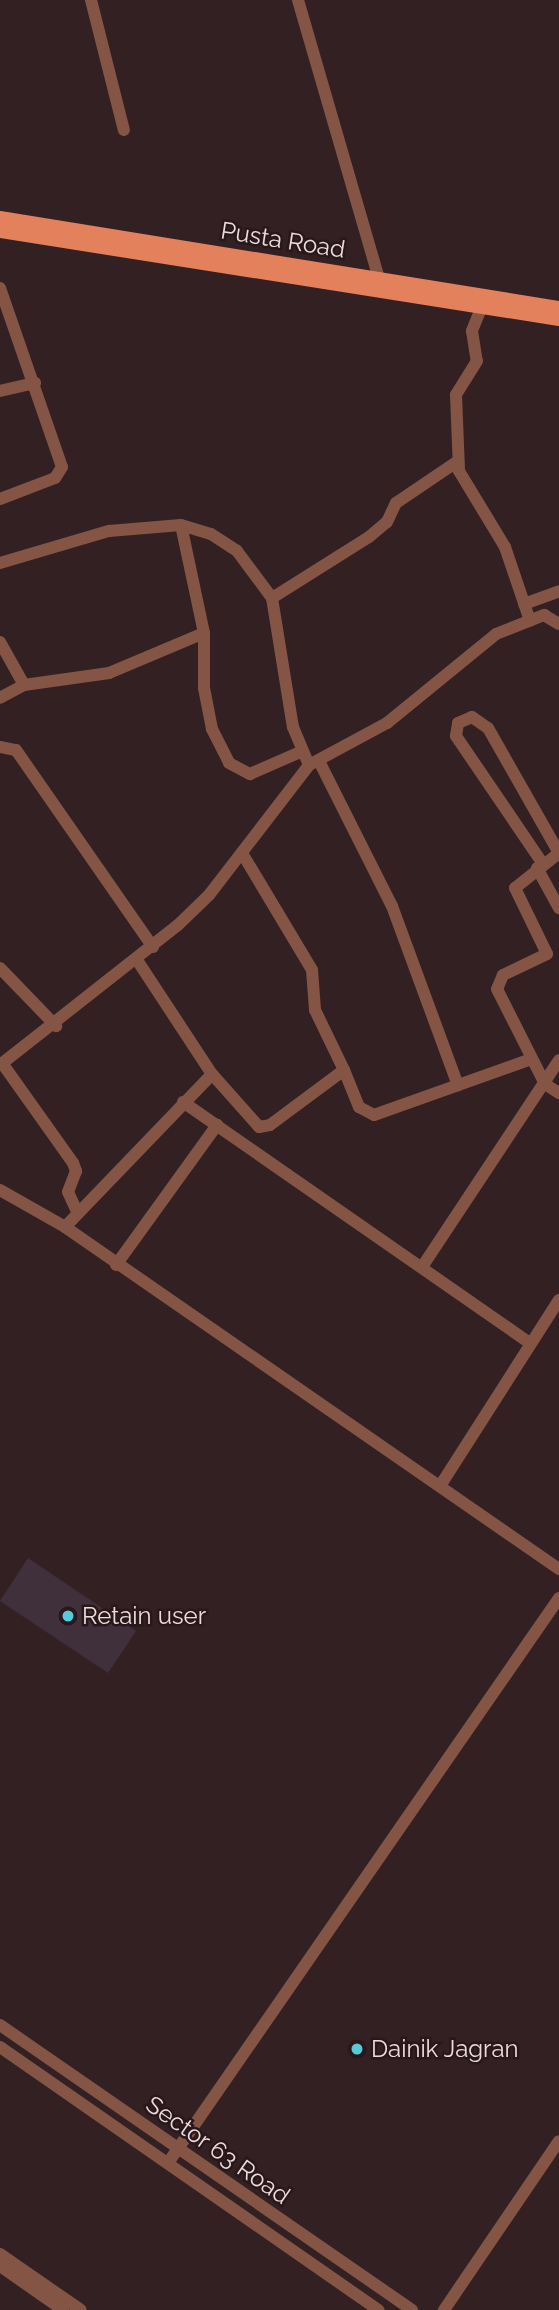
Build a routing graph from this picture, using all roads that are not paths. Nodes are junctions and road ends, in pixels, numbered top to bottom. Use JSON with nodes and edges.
{"nodes":[{"id":1,"x":91,"y":0,"type":"edge"},
{"id":2,"x":298,"y":0,"type":"edge"},
{"id":3,"x":124,"y":130,"type":"dead end"},
{"id":4,"x":0,"y":218,"type":"edge"},
{"id":5,"x":0,"y":231,"type":"edge"},
{"id":6,"x":381,"y":285,"type":"junction"},
{"id":7,"x":0,"y":288,"type":"edge"},
{"id":8,"x":482,"y":306,"type":"junction"},
{"id":9,"x":559,"y":308,"type":"edge"},
{"id":10,"x":559,"y":318,"type":"edge"},
{"id":11,"x":35,"y":383,"type":"junction"},
{"id":12,"x":0,"y":391,"type":"edge"},
{"id":13,"x":458,"y":461,"type":"junction"},
{"id":14,"x":0,"y":499,"type":"edge"},
{"id":15,"x":181,"y":524,"type":"junction"},
{"id":16,"x":0,"y":563,"type":"edge"},
{"id":17,"x":559,"y":591,"type":"edge"},
{"id":18,"x":272,"y":598,"type":"junction"},
{"id":19,"x":524,"y":604,"type":"junction"},
{"id":20,"x":530,"y":621,"type":"junction"},
{"id":21,"x":559,"y":624,"type":"edge"},
{"id":22,"x":204,"y":633,"type":"junction"},
{"id":23,"x":0,"y":642,"type":"edge"},
{"id":24,"x":24,"y":685,"type":"junction"},
{"id":25,"x":0,"y":698,"type":"edge"},
{"id":26,"x":0,"y":747,"type":"edge"},
{"id":27,"x":300,"y":752,"type":"junction"},
{"id":28,"x":314,"y":763,"type":"junction"},
{"id":29,"x":242,"y":853,"type":"junction"},
{"id":30,"x":559,"y":853,"type":"edge"},
{"id":31,"x":540,"y":866,"type":"junction"},
{"id":32,"x":559,"y":908,"type":"edge"},
{"id":33,"x":153,"y":947,"type":"junction"},
{"id":34,"x":137,"y":960,"type":"junction"},
{"id":35,"x":0,"y":968,"type":"edge"},
{"id":36,"x":56,"y":1026,"type":"junction"},
{"id":37,"x":531,"y":1059,"type":"junction"},
{"id":38,"x":559,"y":1060,"type":"edge"},
{"id":39,"x":1,"y":1064,"type":"edge"},
{"id":40,"x":344,"y":1070,"type":"junction"},
{"id":41,"x":212,"y":1074,"type":"junction"},
{"id":42,"x":545,"y":1084,"type":"junction"},
{"id":43,"x":458,"y":1085,"type":"junction"},
{"id":44,"x":559,"y":1093,"type":"edge"},
{"id":45,"x":183,"y":1102,"type":"junction"},
{"id":46,"x":216,"y":1125,"type":"junction"},
{"id":47,"x":0,"y":1190,"type":"edge"},
{"id":48,"x":78,"y":1213,"type":"junction"},
{"id":49,"x":65,"y":1227,"type":"junction"},
{"id":50,"x":116,"y":1265,"type":"junction"},
{"id":51,"x":422,"y":1267,"type":"junction"},
{"id":52,"x":559,"y":1300,"type":"edge"},
{"id":53,"x":530,"y":1343,"type":"junction"},
{"id":54,"x":440,"y":1486,"type":"junction"},
{"id":55,"x":559,"y":1569,"type":"edge"},
{"id":56,"x":559,"y":1598,"type":"edge"},
{"id":57,"x":0,"y":2025,"type":"edge"},
{"id":58,"x":0,"y":2048,"type":"edge"},
{"id":59,"x":559,"y":2141,"type":"edge"},
{"id":60,"x":178,"y":2148,"type":"junction"},
{"id":61,"x":168,"y":2164,"type":"junction"},
{"id":62,"x":0,"y":2253,"type":"edge"},
{"id":63,"x":0,"y":2266,"type":"edge"},
{"id":64,"x":63,"y":2310,"type":"edge"},
{"id":65,"x":81,"y":2310,"type":"edge"},
{"id":66,"x":379,"y":2310,"type":"edge"},
{"id":67,"x":412,"y":2310,"type":"edge"},
{"id":68,"x":444,"y":2310,"type":"edge"}],
"edges":[{"from":1,"to":3,"type":"street"},
{"from":2,"to":6,"type":"street"},
{"from":4,"to":6,"type":"main road","name":"Pusta Road"},
{"from":5,"to":6,"type":"main road","name":"Pusta Road"},
{"from":6,"to":8,"type":"main road","name":"Pusta Road"},
{"from":6,"to":9,"type":"main road","name":"Pusta Road"},
{"from":7,"to":11,"type":"street"},
{"from":8,"to":10,"type":"main road","name":"Pusta Road"},
{"from":8,"to":13,"type":"street"},
{"from":11,"to":12,"type":"street"},
{"from":11,"to":14,"type":"street"},
{"from":13,"to":18,"type":"street"},
{"from":13,"to":19,"type":"street"},
{"from":15,"to":16,"type":"street"},
{"from":15,"to":18,"type":"street"},
{"from":15,"to":22,"type":"street"},
{"from":17,"to":19,"type":"street"},
{"from":18,"to":27,"type":"street"},
{"from":19,"to":20,"type":"street"},
{"from":20,"to":21,"type":"street"},
{"from":20,"to":28,"type":"street"},
{"from":22,"to":24,"type":"street"},
{"from":22,"to":27,"type":"street"},
{"from":23,"to":24,"type":"street"},
{"from":24,"to":25,"type":"street"},
{"from":26,"to":33,"type":"street"},
{"from":27,"to":28,"type":"street"},
{"from":28,"to":29,"type":"street"},
{"from":28,"to":43,"type":"street"},
{"from":29,"to":33,"type":"street"},
{"from":29,"to":40,"type":"street"},
{"from":30,"to":31,"type":"street"},
{"from":30,"to":31,"type":"street"},
{"from":31,"to":32,"type":"street"},
{"from":31,"to":37,"type":"street"},
{"from":33,"to":34,"type":"street"},
{"from":34,"to":36,"type":"street"},
{"from":34,"to":41,"type":"street"},
{"from":35,"to":36,"type":"street"},
{"from":36,"to":39,"type":"street"},
{"from":37,"to":42,"type":"street"},
{"from":37,"to":43,"type":"street"},
{"from":38,"to":42,"type":"street"},
{"from":39,"to":48,"type":"street"},
{"from":40,"to":41,"type":"street"},
{"from":40,"to":43,"type":"street"},
{"from":41,"to":45,"type":"street"},
{"from":42,"to":44,"type":"street"},
{"from":42,"to":51,"type":"street"},
{"from":45,"to":46,"type":"street"},
{"from":45,"to":48,"type":"street"},
{"from":46,"to":50,"type":"street"},
{"from":46,"to":51,"type":"street"},
{"from":47,"to":49,"type":"street"},
{"from":48,"to":49,"type":"street"},
{"from":49,"to":50,"type":"street"},
{"from":50,"to":54,"type":"street"},
{"from":51,"to":53,"type":"street"},
{"from":52,"to":53,"type":"street"},
{"from":53,"to":54,"type":"street"},
{"from":54,"to":55,"type":"street"},
{"from":56,"to":60,"type":"street"},
{"from":57,"to":60,"type":"street","name":"Sector 63 Road"},
{"from":58,"to":61,"type":"street","name":"Sector 63 Road"},
{"from":59,"to":68,"type":"street"},
{"from":60,"to":61,"type":"street"},
{"from":60,"to":67,"type":"street","name":"Sector 63 Road"},
{"from":61,"to":66,"type":"street","name":"Sector 63 Road"},
{"from":62,"to":65,"type":"street"},
{"from":63,"to":64,"type":"street"}]}
